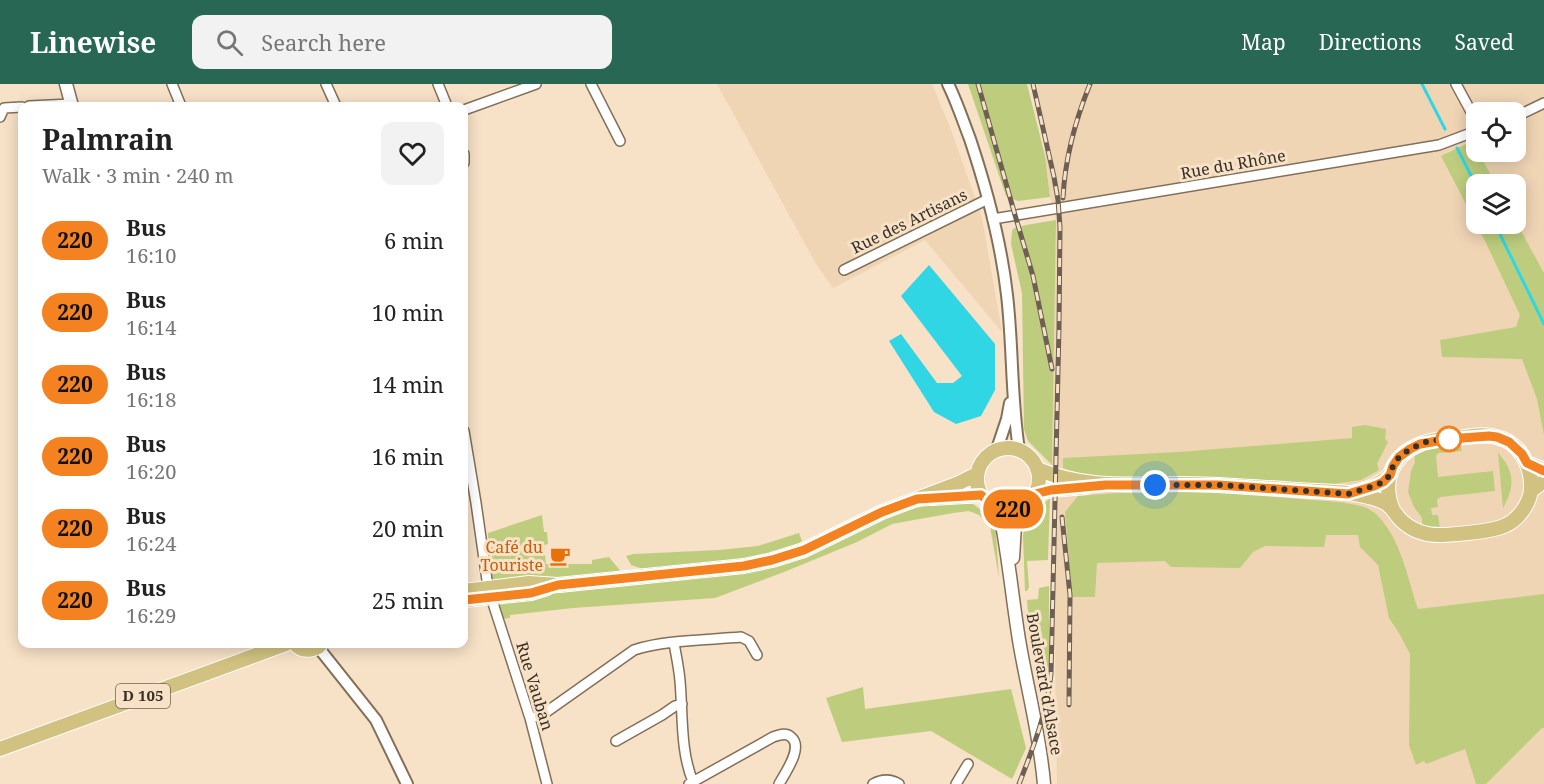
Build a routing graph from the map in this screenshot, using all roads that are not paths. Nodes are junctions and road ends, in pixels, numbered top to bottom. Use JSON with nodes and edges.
{"nodes":[{"id":1,"x":66,"y":84,"type":"edge"},
{"id":2,"x":172,"y":84,"type":"edge"},
{"id":3,"x":326,"y":84,"type":"edge"},
{"id":4,"x":438,"y":84,"type":"edge"},
{"id":5,"x":536,"y":84,"type":"edge"},
{"id":6,"x":591,"y":84,"type":"edge"},
{"id":7,"x":948,"y":84,"type":"edge"},
{"id":8,"x":1456,"y":84,"type":"edge"},
{"id":9,"x":70,"y":102,"type":"edge"},
{"id":10,"x":179,"y":102,"type":"edge"},
{"id":11,"x":334,"y":102,"type":"edge"},
{"id":12,"x":445,"y":102,"type":"edge"},
{"id":13,"x":1466,"y":102,"type":"edge"},
{"id":14,"x":1544,"y":103,"type":"edge"},
{"id":15,"x":18,"y":107,"type":"edge"},
{"id":16,"x":468,"y":109,"type":"edge"},
{"id":17,"x":1526,"y":112,"type":"edge"},
{"id":18,"x":0,"y":117,"type":"edge"},
{"id":19,"x":1466,"y":135,"type":"edge"},
{"id":20,"x":620,"y":141,"type":"dead end"},
{"id":21,"x":988,"y":199,"type":"junction"},
{"id":22,"x":993,"y":219,"type":"junction"},
{"id":23,"x":844,"y":270,"type":"dead end"},
{"id":24,"x":1012,"y":391,"type":"junction"},
{"id":25,"x":997,"y":449,"type":"junction"},
{"id":26,"x":1019,"y":450,"type":"junction"},
{"id":27,"x":468,"y":454,"type":"edge"},
{"id":28,"x":1527,"y":463,"type":"junction"},
{"id":29,"x":1037,"y":469,"type":"junction"},
{"id":30,"x":1544,"y":471,"type":"edge"},
{"id":31,"x":977,"y":474,"type":"junction"},
{"id":32,"x":1390,"y":475,"type":"junction"},
{"id":33,"x":1544,"y":481,"type":"edge"},
{"id":34,"x":1106,"y":485,"type":"junction"},
{"id":35,"x":1531,"y":490,"type":"junction"},
{"id":36,"x":1035,"y":494,"type":"junction"},
{"id":37,"x":1348,"y":494,"type":"junction"},
{"id":38,"x":981,"y":495,"type":"junction"},
{"id":39,"x":917,"y":499,"type":"junction"},
{"id":40,"x":1021,"y":507,"type":"junction"},
{"id":41,"x":999,"y":508,"type":"junction"},
{"id":42,"x":1393,"y":510,"type":"junction"},
{"id":43,"x":1012,"y":589,"type":"junction"},
{"id":44,"x":468,"y":591,"type":"edge"},
{"id":45,"x":489,"y":592,"type":"junction"},
{"id":46,"x":468,"y":599,"type":"edge"},
{"id":47,"x":674,"y":643,"type":"junction"},
{"id":48,"x":275,"y":648,"type":"edge"},
{"id":49,"x":321,"y":648,"type":"edge"},
{"id":50,"x":757,"y":655,"type":"dead end"},
{"id":51,"x":682,"y":704,"type":"junction"},
{"id":52,"x":530,"y":718,"type":"junction"},
{"id":53,"x":616,"y":741,"type":"dead end"},
{"id":54,"x":0,"y":749,"type":"edge"},
{"id":55,"x":968,"y":764,"type":"dead end"},
{"id":56,"x":692,"y":783,"type":"edge"},
{"id":57,"x":407,"y":784,"type":"edge"},
{"id":58,"x":547,"y":784,"type":"edge"},
{"id":59,"x":779,"y":784,"type":"edge"},
{"id":60,"x":873,"y":784,"type":"edge"},
{"id":61,"x":899,"y":784,"type":"edge"},
{"id":62,"x":956,"y":784,"type":"edge"},
{"id":63,"x":1044,"y":784,"type":"edge"}],
"edges":[{"from":1,"to":9,"type":"main road"},
{"from":2,"to":10,"type":"street"},
{"from":3,"to":11,"type":"street"},
{"from":4,"to":12,"type":"street"},
{"from":5,"to":16,"type":"street"},
{"from":6,"to":20,"type":"street"},
{"from":7,"to":21,"type":"street"},
{"from":8,"to":13,"type":"street"},
{"from":14,"to":17,"type":"street"},
{"from":15,"to":18,"type":"street"},
{"from":19,"to":22,"type":"street","name":"Rue du Rhône"},
{"from":21,"to":22,"type":"street"},
{"from":21,"to":23,"type":"street","name":"Rue des Artisans"},
{"from":22,"to":24,"type":"street"},
{"from":24,"to":25,"type":"street"},
{"from":24,"to":26,"type":"street"},
{"from":25,"to":26,"type":"main road"},
{"from":25,"to":31,"type":"main road"},
{"from":26,"to":29,"type":"main road"},
{"from":27,"to":45,"type":"street","name":"Rue Vauban"},
{"from":28,"to":30,"type":"main road"},
{"from":28,"to":32,"type":"main road"},
{"from":28,"to":35,"type":"main road"},
{"from":29,"to":34,"type":"main road"},
{"from":29,"to":36,"type":"main road"},
{"from":31,"to":38,"type":"main road"},
{"from":31,"to":39,"type":"main road"},
{"from":32,"to":37,"type":"main road"},
{"from":32,"to":42,"type":"main road"},
{"from":33,"to":35,"type":"main road"},
{"from":34,"to":36,"type":"main road"},
{"from":34,"to":37,"type":"main road"},
{"from":35,"to":42,"type":"main road"},
{"from":36,"to":40,"type":"main road"},
{"from":37,"to":42,"type":"main road"},
{"from":38,"to":39,"type":"main road"},
{"from":38,"to":41,"type":"main road"},
{"from":39,"to":45,"type":"main road"},
{"from":40,"to":41,"type":"main road"},
{"from":40,"to":43,"type":"main road","name":"Boulevard d'Alsace"},
{"from":41,"to":43,"type":"main road","name":"Boulevard d'Alsace"},
{"from":43,"to":63,"type":"main road","name":"Boulevard d'Alsace"},
{"from":44,"to":45,"type":"main road"},
{"from":45,"to":46,"type":"main road"},
{"from":45,"to":52,"type":"street","name":"Rue Vauban"},
{"from":47,"to":50,"type":"street"},
{"from":47,"to":51,"type":"street"},
{"from":47,"to":52,"type":"street"},
{"from":48,"to":54,"type":"main road","number":"D 105"},
{"from":49,"to":57,"type":"street"},
{"from":51,"to":53,"type":"street"},
{"from":51,"to":56,"type":"street"},
{"from":52,"to":58,"type":"street","name":"Rue Vauban"},
{"from":55,"to":62,"type":"street"},
{"from":56,"to":59,"type":"street"},
{"from":60,"to":61,"type":"street"}]}
